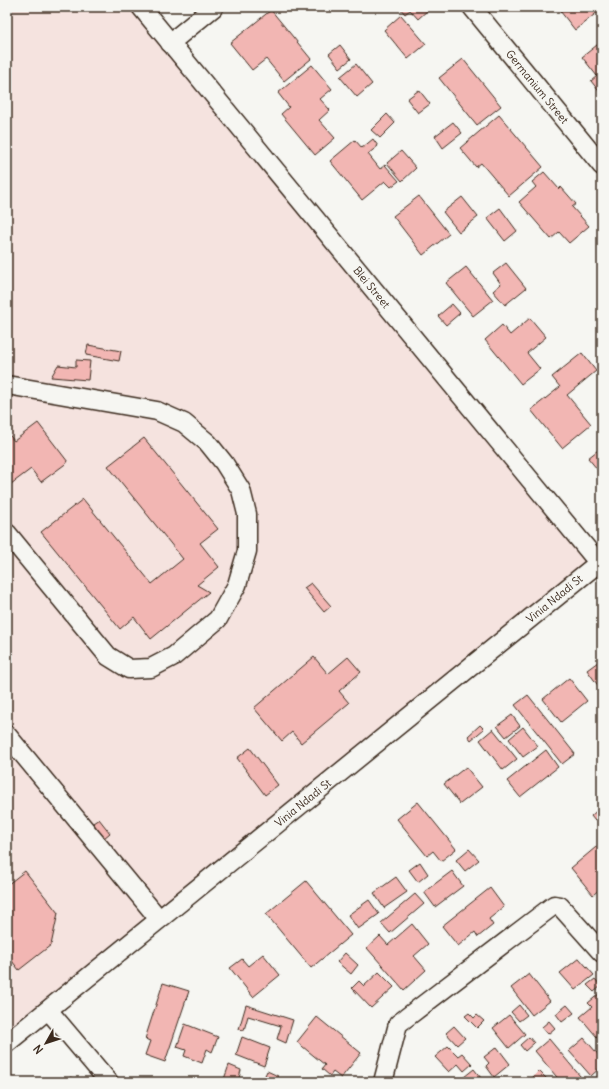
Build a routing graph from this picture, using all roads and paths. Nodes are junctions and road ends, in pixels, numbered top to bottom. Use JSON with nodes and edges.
{"nodes":[{"id":1,"x":141,"y":7,"type":"edge"},
{"id":2,"x":214,"y":7,"type":"edge"},
{"id":3,"x":472,"y":7,"type":"edge"},
{"id":4,"x":170,"y":43,"type":"junction"},
{"id":5,"x":602,"y":166,"type":"edge"},
{"id":6,"x":7,"y":385,"type":"edge"},
{"id":7,"x":7,"y":533,"type":"edge"},
{"id":8,"x":601,"y":564,"type":"edge"},
{"id":9,"x":7,"y":735,"type":"edge"},
{"id":10,"x":159,"y":919,"type":"junction"},
{"id":11,"x":602,"y":953,"type":"edge"},
{"id":12,"x":48,"y":1010,"type":"junction"},
{"id":13,"x":7,"y":1043,"type":"edge"},
{"id":14,"x":109,"y":1082,"type":"edge"},
{"id":15,"x":383,"y":1082,"type":"edge"}],
"edges":[{"from":1,"to":4,"type":"street","name":"Blei Street"},
{"from":2,"to":4,"type":"street"},
{"from":3,"to":5,"type":"street","name":"Germanium Street"},
{"from":4,"to":8,"type":"street","name":"Blei Street"},
{"from":6,"to":7,"type":"street"},
{"from":8,"to":10,"type":"street","name":"Vinia Ndadi St"},
{"from":9,"to":10,"type":"street"},
{"from":10,"to":12,"type":"street","name":"Vinia Ndadi St"},
{"from":11,"to":15,"type":"street"},
{"from":12,"to":13,"type":"street","name":"Vinia Ndadi St"},
{"from":12,"to":14,"type":"street"}]}
